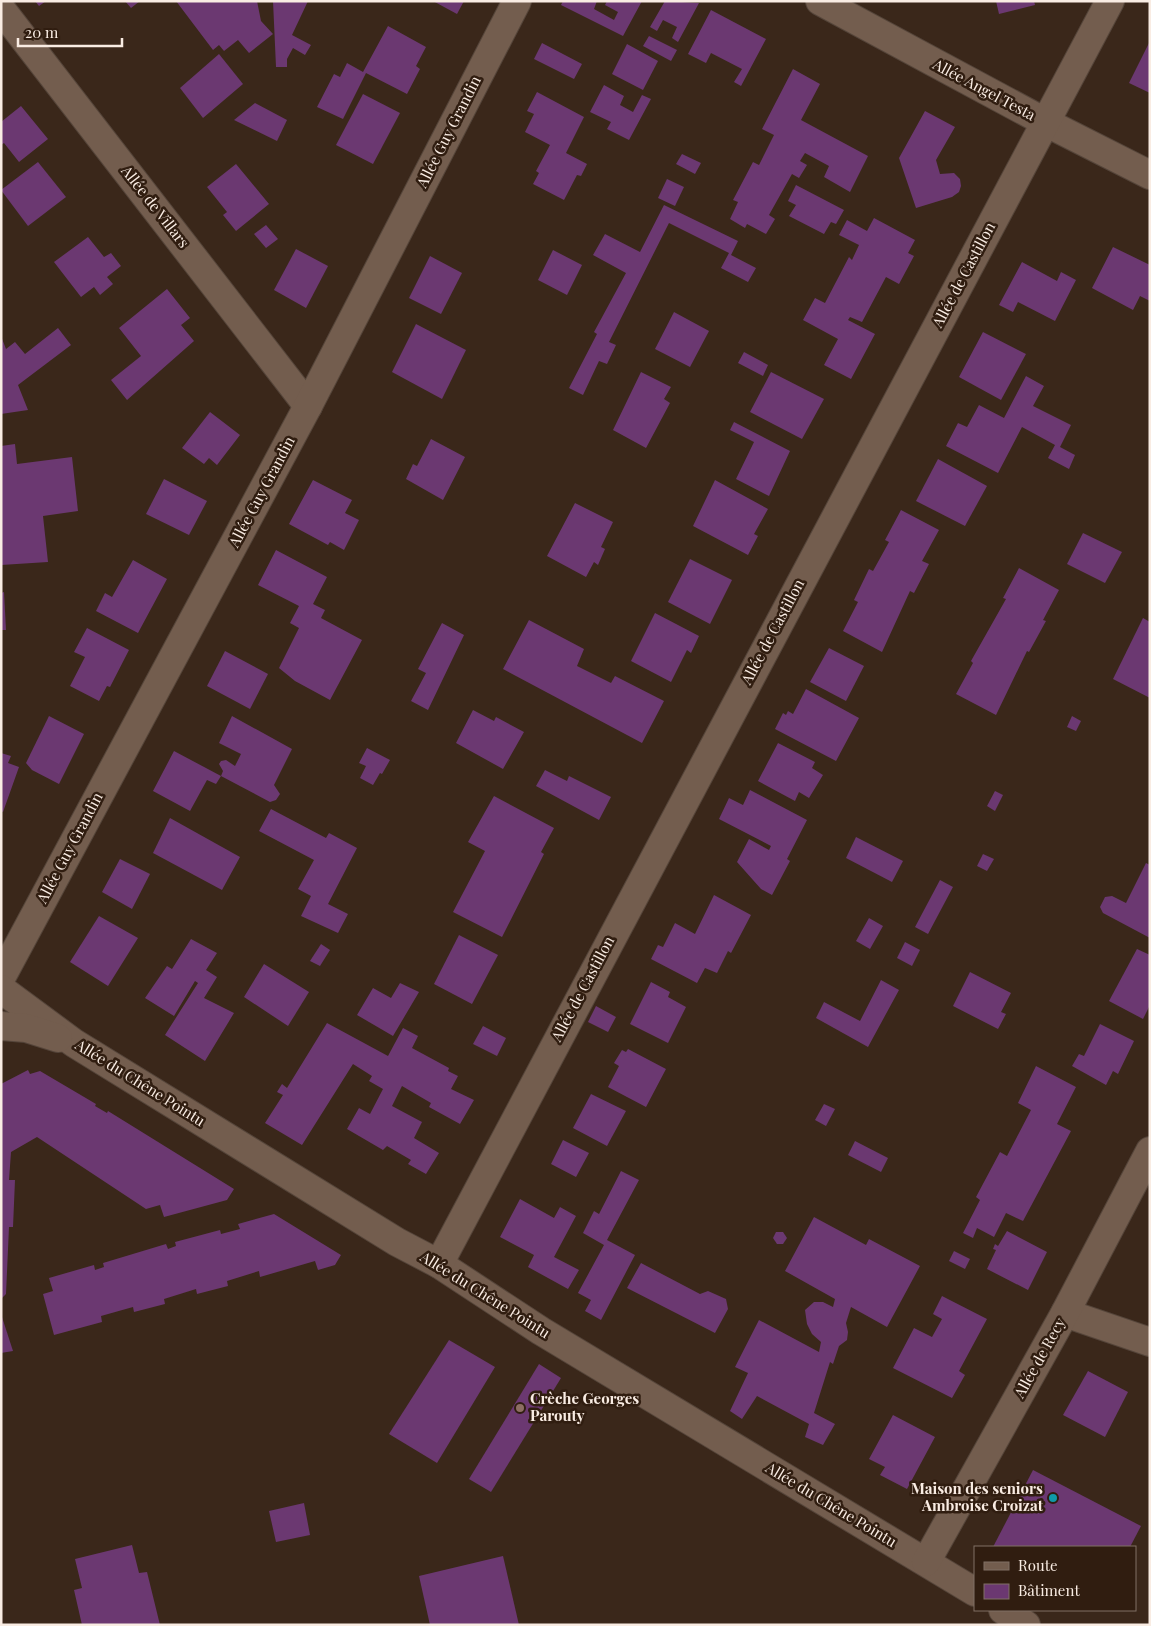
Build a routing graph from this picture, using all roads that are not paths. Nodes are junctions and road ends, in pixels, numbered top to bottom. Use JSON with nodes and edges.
{"nodes":[{"id":1,"x":517,"y":1,"type":"edge"},
{"id":2,"x":820,"y":1,"type":"edge"},
{"id":3,"x":1110,"y":1,"type":"edge"},
{"id":4,"x":1,"y":9,"type":"edge"},
{"id":5,"x":1045,"y":122,"type":"junction"},
{"id":6,"x":1150,"y":175,"type":"edge"},
{"id":7,"x":308,"y":406,"type":"junction"},
{"id":8,"x":1,"y":978,"type":"edge"},
{"id":9,"x":1,"y":989,"type":"edge"},
{"id":10,"x":1,"y":1026,"type":"edge"},
{"id":11,"x":74,"y":1043,"type":"junction"},
{"id":12,"x":1150,"y":1151,"type":"edge"},
{"id":13,"x":438,"y":1264,"type":"junction"},
{"id":14,"x":1065,"y":1313,"type":"junction"},
{"id":15,"x":1150,"y":1342,"type":"edge"},
{"id":16,"x":926,"y":1562,"type":"junction"},
{"id":17,"x":974,"y":1591,"type":"edge"},
{"id":18,"x":1005,"y":1611,"type":"edge"},
{"id":19,"x":1026,"y":1625,"type":"edge"}],
"edges":[{"from":1,"to":7,"type":"street","name":"Allée Guy Grandin"},
{"from":2,"to":5,"type":"street","name":"Allée Angel Testa"},
{"from":3,"to":5,"type":"street","name":"Allée de Castillon"},
{"from":4,"to":7,"type":"street","name":"Allée de Villars"},
{"from":5,"to":6,"type":"street","name":"Allée Angel Testa"},
{"from":5,"to":13,"type":"street","name":"Allée de Castillon"},
{"from":7,"to":8,"type":"street","name":"Allée Guy Grandin"},
{"from":9,"to":11,"type":"street","name":"Allée du Chêne Pointu"},
{"from":10,"to":11,"type":"street"},
{"from":11,"to":13,"type":"street","name":"Allée du Chêne Pointu"},
{"from":12,"to":14,"type":"street","name":"Allée de Recy"},
{"from":13,"to":16,"type":"street","name":"Allée du Chêne Pointu"},
{"from":14,"to":15,"type":"street"},
{"from":14,"to":16,"type":"street","name":"Allée de Recy"},
{"from":16,"to":17,"type":"street","name":"Allée du Chêne Pointu"},
{"from":18,"to":19,"type":"street"}]}
